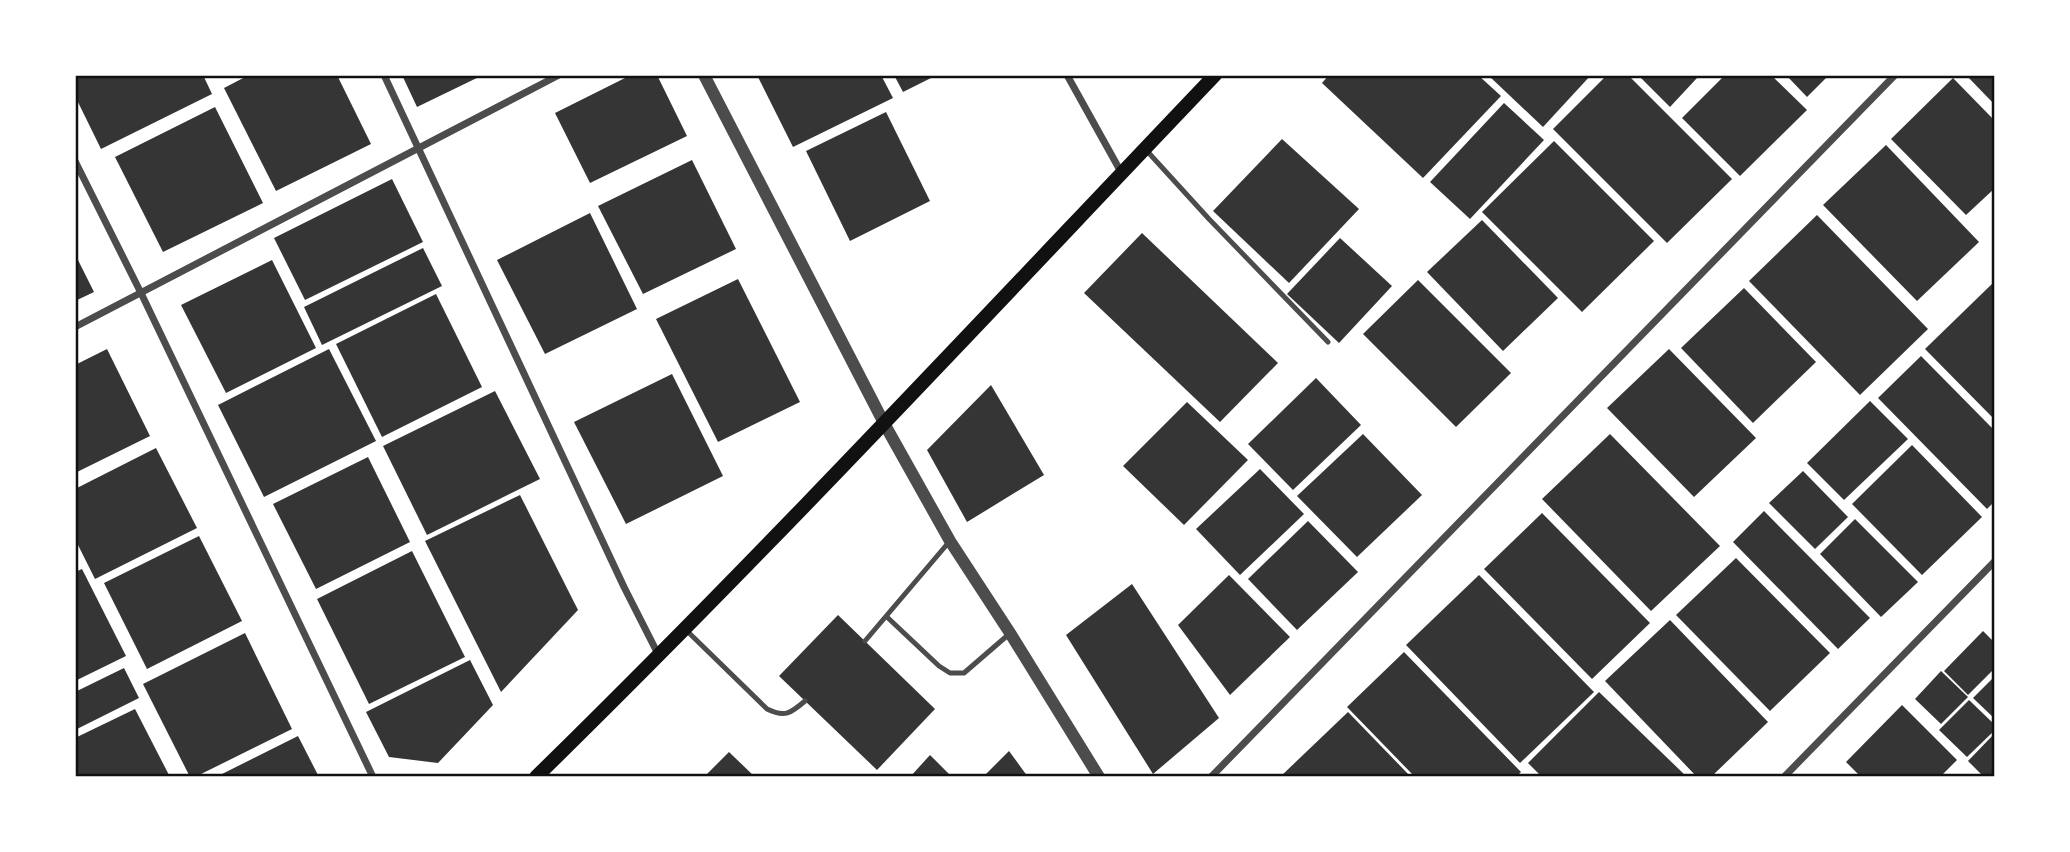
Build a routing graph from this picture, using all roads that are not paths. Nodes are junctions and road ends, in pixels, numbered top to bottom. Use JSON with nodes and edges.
{"nodes":[{"id":1,"x":384,"y":75,"type":"edge"},
{"id":2,"x":559,"y":75,"type":"edge"},
{"id":3,"x":704,"y":75,"type":"edge"},
{"id":4,"x":1068,"y":75,"type":"edge"},
{"id":5,"x":1215,"y":75,"type":"edge"},
{"id":6,"x":1895,"y":75,"type":"edge"},
{"id":7,"x":418,"y":149,"type":"junction"},
{"id":8,"x":1145,"y":149,"type":"junction"},
{"id":9,"x":75,"y":161,"type":"edge"},
{"id":10,"x":1121,"y":172,"type":"junction"},
{"id":11,"x":141,"y":293,"type":"junction"},
{"id":12,"x":75,"y":327,"type":"edge"},
{"id":13,"x":1328,"y":342,"type":"dead end"},
{"id":14,"x":885,"y":425,"type":"junction"},
{"id":15,"x":950,"y":541,"type":"junction"},
{"id":16,"x":1995,"y":561,"type":"edge"},
{"id":17,"x":887,"y":617,"type":"junction"},
{"id":18,"x":686,"y":630,"type":"junction"},
{"id":19,"x":1010,"y":633,"type":"junction"},
{"id":20,"x":865,"y":641,"type":"dead end"},
{"id":21,"x":659,"y":656,"type":"junction"},
{"id":22,"x":805,"y":701,"type":"dead end"},
{"id":23,"x":373,"y":777,"type":"edge"},
{"id":24,"x":536,"y":777,"type":"edge"},
{"id":25,"x":1098,"y":777,"type":"edge"},
{"id":26,"x":1211,"y":777,"type":"edge"},
{"id":27,"x":1784,"y":777,"type":"edge"}],
"edges":[{"from":1,"to":7,"type":"street"},
{"from":2,"to":7,"type":"street"},
{"from":3,"to":14,"type":"street"},
{"from":4,"to":10,"type":"street"},
{"from":5,"to":8,"type":"main road"},
{"from":6,"to":26,"type":"street"},
{"from":7,"to":11,"type":"street"},
{"from":7,"to":21,"type":"street"},
{"from":8,"to":10,"type":"main road"},
{"from":8,"to":13,"type":"lane"},
{"from":9,"to":11,"type":"street"},
{"from":10,"to":14,"type":"main road"},
{"from":11,"to":12,"type":"street"},
{"from":11,"to":23,"type":"street"},
{"from":14,"to":15,"type":"street"},
{"from":14,"to":18,"type":"main road"},
{"from":15,"to":17,"type":"lane"},
{"from":15,"to":19,"type":"street"},
{"from":16,"to":27,"type":"street"},
{"from":17,"to":19,"type":"lane"},
{"from":17,"to":20,"type":"lane"},
{"from":18,"to":21,"type":"main road"},
{"from":18,"to":22,"type":"lane"},
{"from":19,"to":25,"type":"street"},
{"from":21,"to":24,"type":"main road"}]}
